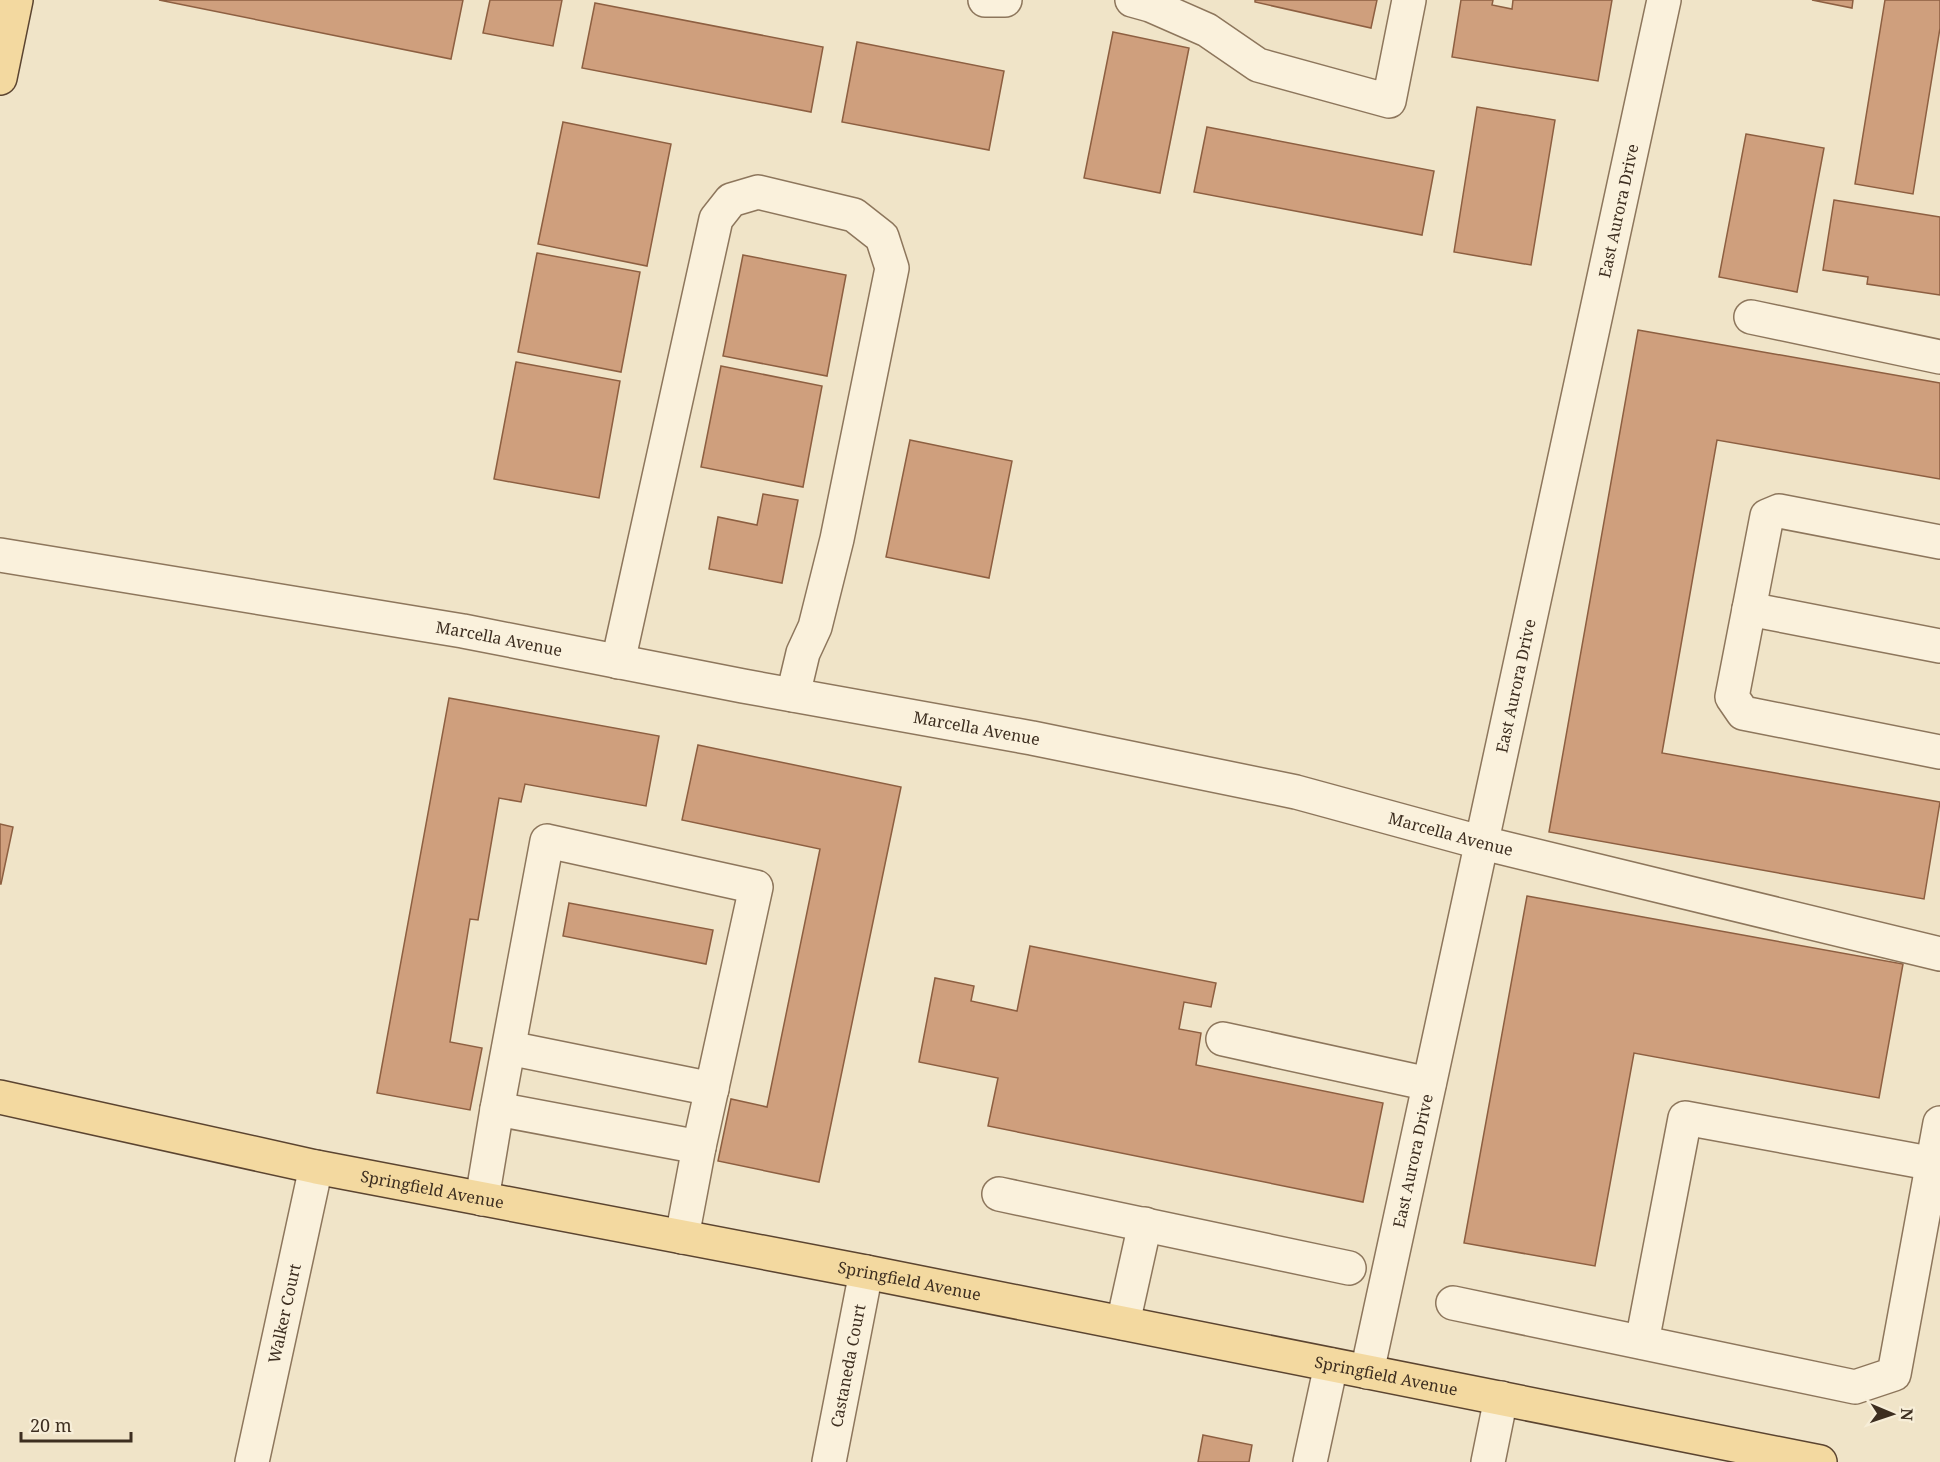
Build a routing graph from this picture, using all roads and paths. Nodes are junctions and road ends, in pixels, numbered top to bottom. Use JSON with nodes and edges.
{"nodes":[{"id":1,"x":16,"y":0,"type":"edge"},
{"id":2,"x":985,"y":0,"type":"edge"},
{"id":3,"x":1005,"y":0,"type":"edge"},
{"id":4,"x":1132,"y":0,"type":"edge"},
{"id":5,"x":1409,"y":0,"type":"edge"},
{"id":6,"x":1664,"y":0,"type":"edge"},
{"id":7,"x":0,"y":78,"type":"edge"},
{"id":8,"x":1751,"y":317,"type":"dead end"},
{"id":9,"x":1940,"y":357,"type":"edge"},
{"id":10,"x":1940,"y":542,"type":"edge"},
{"id":11,"x":0,"y":555,"type":"edge"},
{"id":12,"x":1749,"y":609,"type":"junction"},
{"id":13,"x":1940,"y":646,"type":"edge"},
{"id":14,"x":618,"y":662,"type":"junction"},
{"id":15,"x":793,"y":695,"type":"junction"},
{"id":16,"x":1940,"y":752,"type":"edge"},
{"id":17,"x":1483,"y":843,"type":"junction"},
{"id":18,"x":1940,"y":954,"type":"edge"},
{"id":19,"x":1223,"y":1039,"type":"dead end"},
{"id":20,"x":509,"y":1048,"type":"junction"},
{"id":21,"x":1429,"y":1084,"type":"junction"},
{"id":22,"x":712,"y":1089,"type":"junction"},
{"id":23,"x":0,"y":1097,"type":"edge"},
{"id":24,"x":497,"y":1109,"type":"junction"},
{"id":25,"x":1940,"y":1123,"type":"edge"},
{"id":26,"x":699,"y":1147,"type":"junction"},
{"id":27,"x":1936,"y":1164,"type":"edge"},
{"id":28,"x":316,"y":1167,"type":"junction"},
{"id":29,"x":999,"y":1194,"type":"dead end"},
{"id":30,"x":482,"y":1198,"type":"junction"},
{"id":31,"x":1145,"y":1224,"type":"junction"},
{"id":32,"x":682,"y":1237,"type":"junction"},
{"id":33,"x":1349,"y":1268,"type":"dead end"},
{"id":34,"x":866,"y":1272,"type":"junction"},
{"id":35,"x":1453,"y":1303,"type":"dead end"},
{"id":36,"x":1123,"y":1323,"type":"junction"},
{"id":37,"x":1642,"y":1342,"type":"junction"},
{"id":38,"x":1331,"y":1365,"type":"junction"},
{"id":39,"x":1367,"y":1372,"type":"junction"},
{"id":40,"x":1501,"y":1398,"type":"junction"},
{"id":41,"x":252,"y":1462,"type":"edge"},
{"id":42,"x":829,"y":1462,"type":"edge"},
{"id":43,"x":1310,"y":1462,"type":"edge"},
{"id":44,"x":1488,"y":1462,"type":"edge"},
{"id":45,"x":1819,"y":1462,"type":"edge"}],
"edges":[{"from":1,"to":7,"type":"main road"},
{"from":2,"to":3,"type":"street"},
{"from":4,"to":5,"type":"street"},
{"from":6,"to":17,"type":"street","name":"East Aurora Drive"},
{"from":8,"to":9,"type":"street"},
{"from":10,"to":12,"type":"street"},
{"from":11,"to":14,"type":"street","name":"Marcella Avenue"},
{"from":12,"to":13,"type":"street"},
{"from":12,"to":16,"type":"street"},
{"from":14,"to":15,"type":"street","name":"Marcella Avenue"},
{"from":14,"to":15,"type":"street"},
{"from":15,"to":17,"type":"street","name":"Marcella Avenue"},
{"from":17,"to":18,"type":"street","name":"Marcella Avenue"},
{"from":17,"to":21,"type":"street","name":"East Aurora Drive"},
{"from":19,"to":21,"type":"street"},
{"from":20,"to":22,"type":"street"},
{"from":20,"to":22,"type":"street"},
{"from":20,"to":24,"type":"street"},
{"from":21,"to":39,"type":"street","name":"East Aurora Drive"},
{"from":22,"to":26,"type":"street"},
{"from":23,"to":28,"type":"main road","name":"Springfield Avenue"},
{"from":24,"to":26,"type":"street"},
{"from":24,"to":30,"type":"street"},
{"from":25,"to":27,"type":"street"},
{"from":26,"to":32,"type":"street"},
{"from":27,"to":37,"type":"street"},
{"from":27,"to":37,"type":"street"},
{"from":28,"to":30,"type":"main road","name":"Springfield Avenue"},
{"from":28,"to":41,"type":"street","name":"Walker Court"},
{"from":29,"to":31,"type":"street"},
{"from":30,"to":32,"type":"main road","name":"Springfield Avenue"},
{"from":31,"to":33,"type":"street"},
{"from":31,"to":36,"type":"street"},
{"from":32,"to":34,"type":"main road","name":"Springfield Avenue"},
{"from":34,"to":36,"type":"main road","name":"Springfield Avenue"},
{"from":34,"to":42,"type":"street","name":"Castaneda Court"},
{"from":35,"to":37,"type":"street"},
{"from":36,"to":38,"type":"main road","name":"Springfield Avenue"},
{"from":38,"to":39,"type":"main road","name":"Springfield Avenue"},
{"from":38,"to":43,"type":"street"},
{"from":39,"to":40,"type":"main road","name":"Springfield Avenue"},
{"from":40,"to":44,"type":"street"},
{"from":40,"to":45,"type":"main road","name":"Springfield Avenue"}]}
